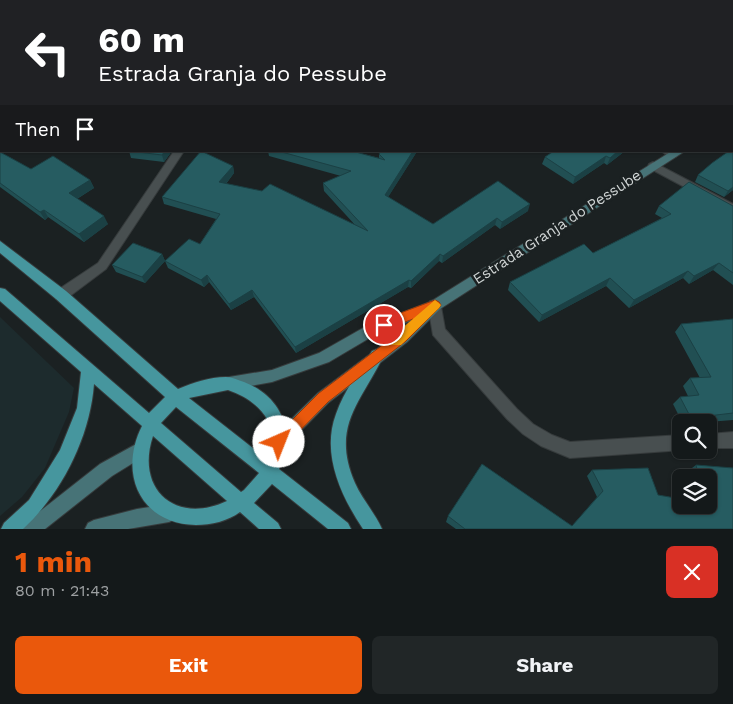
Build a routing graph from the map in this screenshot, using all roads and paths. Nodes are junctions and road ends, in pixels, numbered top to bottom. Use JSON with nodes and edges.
{"nodes":[{"id":1,"x":178,"y":152,"type":"edge"},
{"id":2,"x":672,"y":153,"type":"edge"},
{"id":3,"x":653,"y":166,"type":"junction"},
{"id":4,"x":733,"y":209,"type":"edge"},
{"id":5,"x":0,"y":246,"type":"edge"},
{"id":6,"x":0,"y":293,"type":"edge"},
{"id":7,"x":61,"y":295,"type":"junction"},
{"id":8,"x":435,"y":305,"type":"junction"},
{"id":9,"x":378,"y":355,"type":"junction"},
{"id":10,"x":88,"y":372,"type":"junction"},
{"id":11,"x":228,"y":383,"type":"junction"},
{"id":12,"x":176,"y":398,"type":"junction"},
{"id":13,"x":151,"y":422,"type":"junction"},
{"id":14,"x":733,"y":440,"type":"edge"},
{"id":15,"x":717,"y":441,"type":"edge"},
{"id":16,"x":279,"y":442,"type":"junction"},
{"id":17,"x":672,"y":444,"type":"edge"},
{"id":18,"x":140,"y":450,"type":"junction"},
{"id":19,"x":270,"y":472,"type":"junction"},
{"id":20,"x":244,"y":503,"type":"junction"},
{"id":21,"x":169,"y":513,"type":"junction"},
{"id":22,"x":10,"y":529,"type":"edge"},
{"id":23,"x":31,"y":529,"type":"edge"},
{"id":24,"x":94,"y":529,"type":"edge"},
{"id":25,"x":272,"y":529,"type":"edge"},
{"id":26,"x":342,"y":529,"type":"edge"},
{"id":27,"x":373,"y":529,"type":"edge"}],
"edges":[{"from":1,"to":7,"type":"street"},
{"from":2,"to":3,"type":"main road","name":"Estrada Granja do Pessube"},
{"from":3,"to":4,"type":"street"},
{"from":3,"to":8,"type":"main road","name":"Estrada Granja do Pessube"},
{"from":5,"to":7,"type":"main road"},
{"from":6,"to":10,"type":"main road"},
{"from":7,"to":12,"type":"main road"},
{"from":8,"to":9,"type":"main road","name":"Estrada Granja do Pessube"},
{"from":8,"to":11,"type":"main road","name":"Estrada Granja do Pessube"},
{"from":8,"to":17,"type":"street"},
{"from":9,"to":16,"type":"main road","name":"Estrada Granja do Pessube"},
{"from":9,"to":27,"type":"main road"},
{"from":10,"to":13,"type":"main road"},
{"from":10,"to":22,"type":"main road"},
{"from":11,"to":12,"type":"main road"},
{"from":11,"to":16,"type":"main road"},
{"from":12,"to":13,"type":"main road"},
{"from":12,"to":19,"type":"main road"},
{"from":13,"to":18,"type":"main road"},
{"from":13,"to":20,"type":"main road"},
{"from":14,"to":15,"type":"street"},
{"from":16,"to":19,"type":"main road"},
{"from":18,"to":21,"type":"main road"},
{"from":18,"to":23,"type":"main road"},
{"from":19,"to":20,"type":"main road"},
{"from":19,"to":26,"type":"main road"},
{"from":20,"to":21,"type":"main road"},
{"from":20,"to":25,"type":"main road"},
{"from":21,"to":24,"type":"main road"}]}
